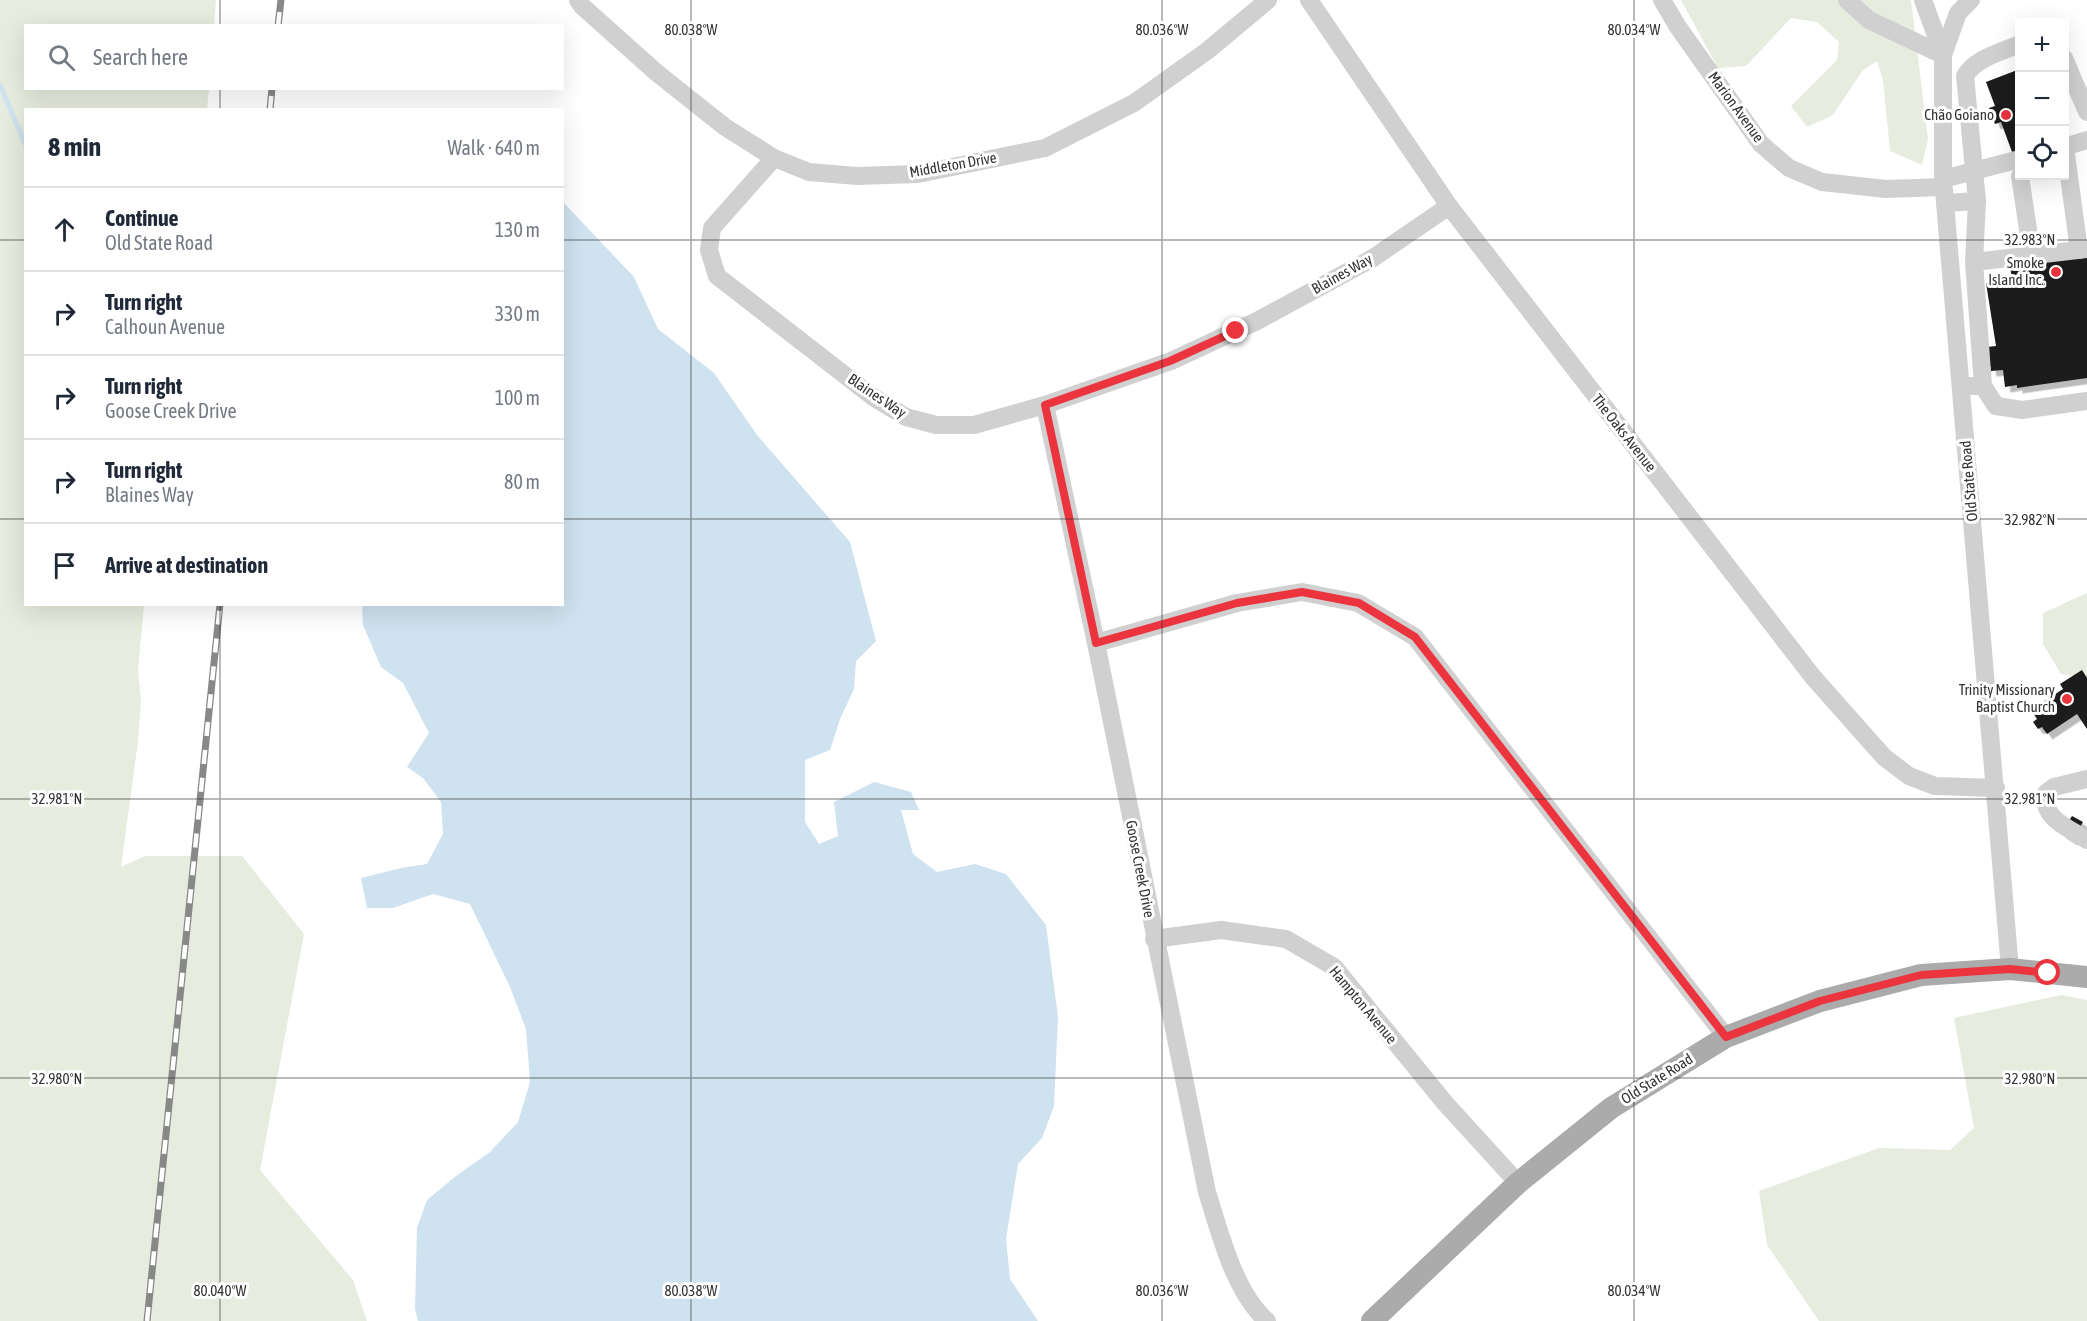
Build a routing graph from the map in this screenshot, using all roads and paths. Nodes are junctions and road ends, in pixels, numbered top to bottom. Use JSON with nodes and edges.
{"nodes":[{"id":1,"x":578,"y":0,"type":"edge"},
{"id":2,"x":1268,"y":0,"type":"edge"},
{"id":3,"x":1308,"y":0,"type":"edge"},
{"id":4,"x":1662,"y":0,"type":"edge"},
{"id":5,"x":1847,"y":0,"type":"edge"},
{"id":6,"x":1923,"y":0,"type":"edge"},
{"id":7,"x":1971,"y":0,"type":"edge"},
{"id":8,"x":2015,"y":46,"type":"edge"},
{"id":9,"x":1943,"y":55,"type":"junction"},
{"id":10,"x":2069,"y":70,"type":"edge"},
{"id":11,"x":2087,"y":111,"type":"edge"},
{"id":12,"x":2087,"y":140,"type":"edge"},
{"id":13,"x":2069,"y":146,"type":"edge"},
{"id":14,"x":774,"y":158,"type":"junction"},
{"id":15,"x":2015,"y":167,"type":"edge"},
{"id":16,"x":2069,"y":170,"type":"edge"},
{"id":17,"x":1973,"y":171,"type":"junction"},
{"id":18,"x":2021,"y":180,"type":"edge"},
{"id":19,"x":1943,"y":190,"type":"junction"},
{"id":20,"x":1977,"y":201,"type":"junction"},
{"id":21,"x":1449,"y":206,"type":"junction"},
{"id":22,"x":2083,"y":249,"type":"edge"},
{"id":23,"x":2032,"y":256,"type":"junction"},
{"id":24,"x":1974,"y":262,"type":"junction"},
{"id":25,"x":1961,"y":386,"type":"junction"},
{"id":26,"x":1983,"y":386,"type":"junction"},
{"id":27,"x":2087,"y":401,"type":"edge"},
{"id":28,"x":1045,"y":405,"type":"junction"},
{"id":29,"x":1096,"y":643,"type":"junction"},
{"id":30,"x":2086,"y":781,"type":"edge"},
{"id":31,"x":1995,"y":788,"type":"junction"},
{"id":32,"x":2087,"y":840,"type":"edge"},
{"id":33,"x":1154,"y":939,"type":"junction"},
{"id":34,"x":2010,"y":969,"type":"junction"},
{"id":35,"x":2087,"y":977,"type":"edge"},
{"id":36,"x":1726,"y":1037,"type":"junction"},
{"id":37,"x":1518,"y":1183,"type":"junction"},
{"id":38,"x":1267,"y":1321,"type":"edge"},
{"id":39,"x":1372,"y":1321,"type":"edge"}],
"edges":[{"from":1,"to":14,"type":"street","name":"Middleton Drive"},
{"from":2,"to":14,"type":"street","name":"Middleton Drive"},
{"from":3,"to":21,"type":"street","name":"The Oaks Avenue"},
{"from":4,"to":19,"type":"street","name":"Marion Avenue"},
{"from":5,"to":9,"type":"street"},
{"from":6,"to":9,"type":"street"},
{"from":7,"to":9,"type":"street","name":"Old State Road"},
{"from":8,"to":17,"type":"street"},
{"from":9,"to":19,"type":"street","name":"Old State Road"},
{"from":10,"to":11,"type":"street"},
{"from":12,"to":13,"type":"street"},
{"from":14,"to":28,"type":"street","name":"Blaines Way"},
{"from":15,"to":17,"type":"street"},
{"from":16,"to":22,"type":"street"},
{"from":17,"to":19,"type":"street"},
{"from":17,"to":20,"type":"street"},
{"from":18,"to":23,"type":"street"},
{"from":19,"to":20,"type":"street"},
{"from":19,"to":25,"type":"street","name":"Old State Road"},
{"from":20,"to":24,"type":"street"},
{"from":21,"to":28,"type":"street","name":"Blaines Way"},
{"from":21,"to":31,"type":"street","name":"The Oaks Avenue"},
{"from":22,"to":23,"type":"street"},
{"from":23,"to":24,"type":"street"},
{"from":24,"to":26,"type":"street"},
{"from":25,"to":26,"type":"street"},
{"from":25,"to":31,"type":"street","name":"Old State Road"},
{"from":26,"to":27,"type":"street"},
{"from":28,"to":29,"type":"street","name":"Goose Creek Drive"},
{"from":29,"to":33,"type":"street","name":"Goose Creek Drive"},
{"from":29,"to":36,"type":"street"},
{"from":30,"to":32,"type":"street"},
{"from":31,"to":34,"type":"street","name":"Old State Road"},
{"from":33,"to":37,"type":"street","name":"Hampton Avenue"},
{"from":33,"to":38,"type":"street","name":"Goose Creek Drive"},
{"from":34,"to":35,"type":"main road","name":"Old State Road"},
{"from":34,"to":36,"type":"main road","name":"Old State Road"},
{"from":36,"to":37,"type":"main road","name":"Old State Road"},
{"from":37,"to":39,"type":"main road","name":"Old State Road"}]}
